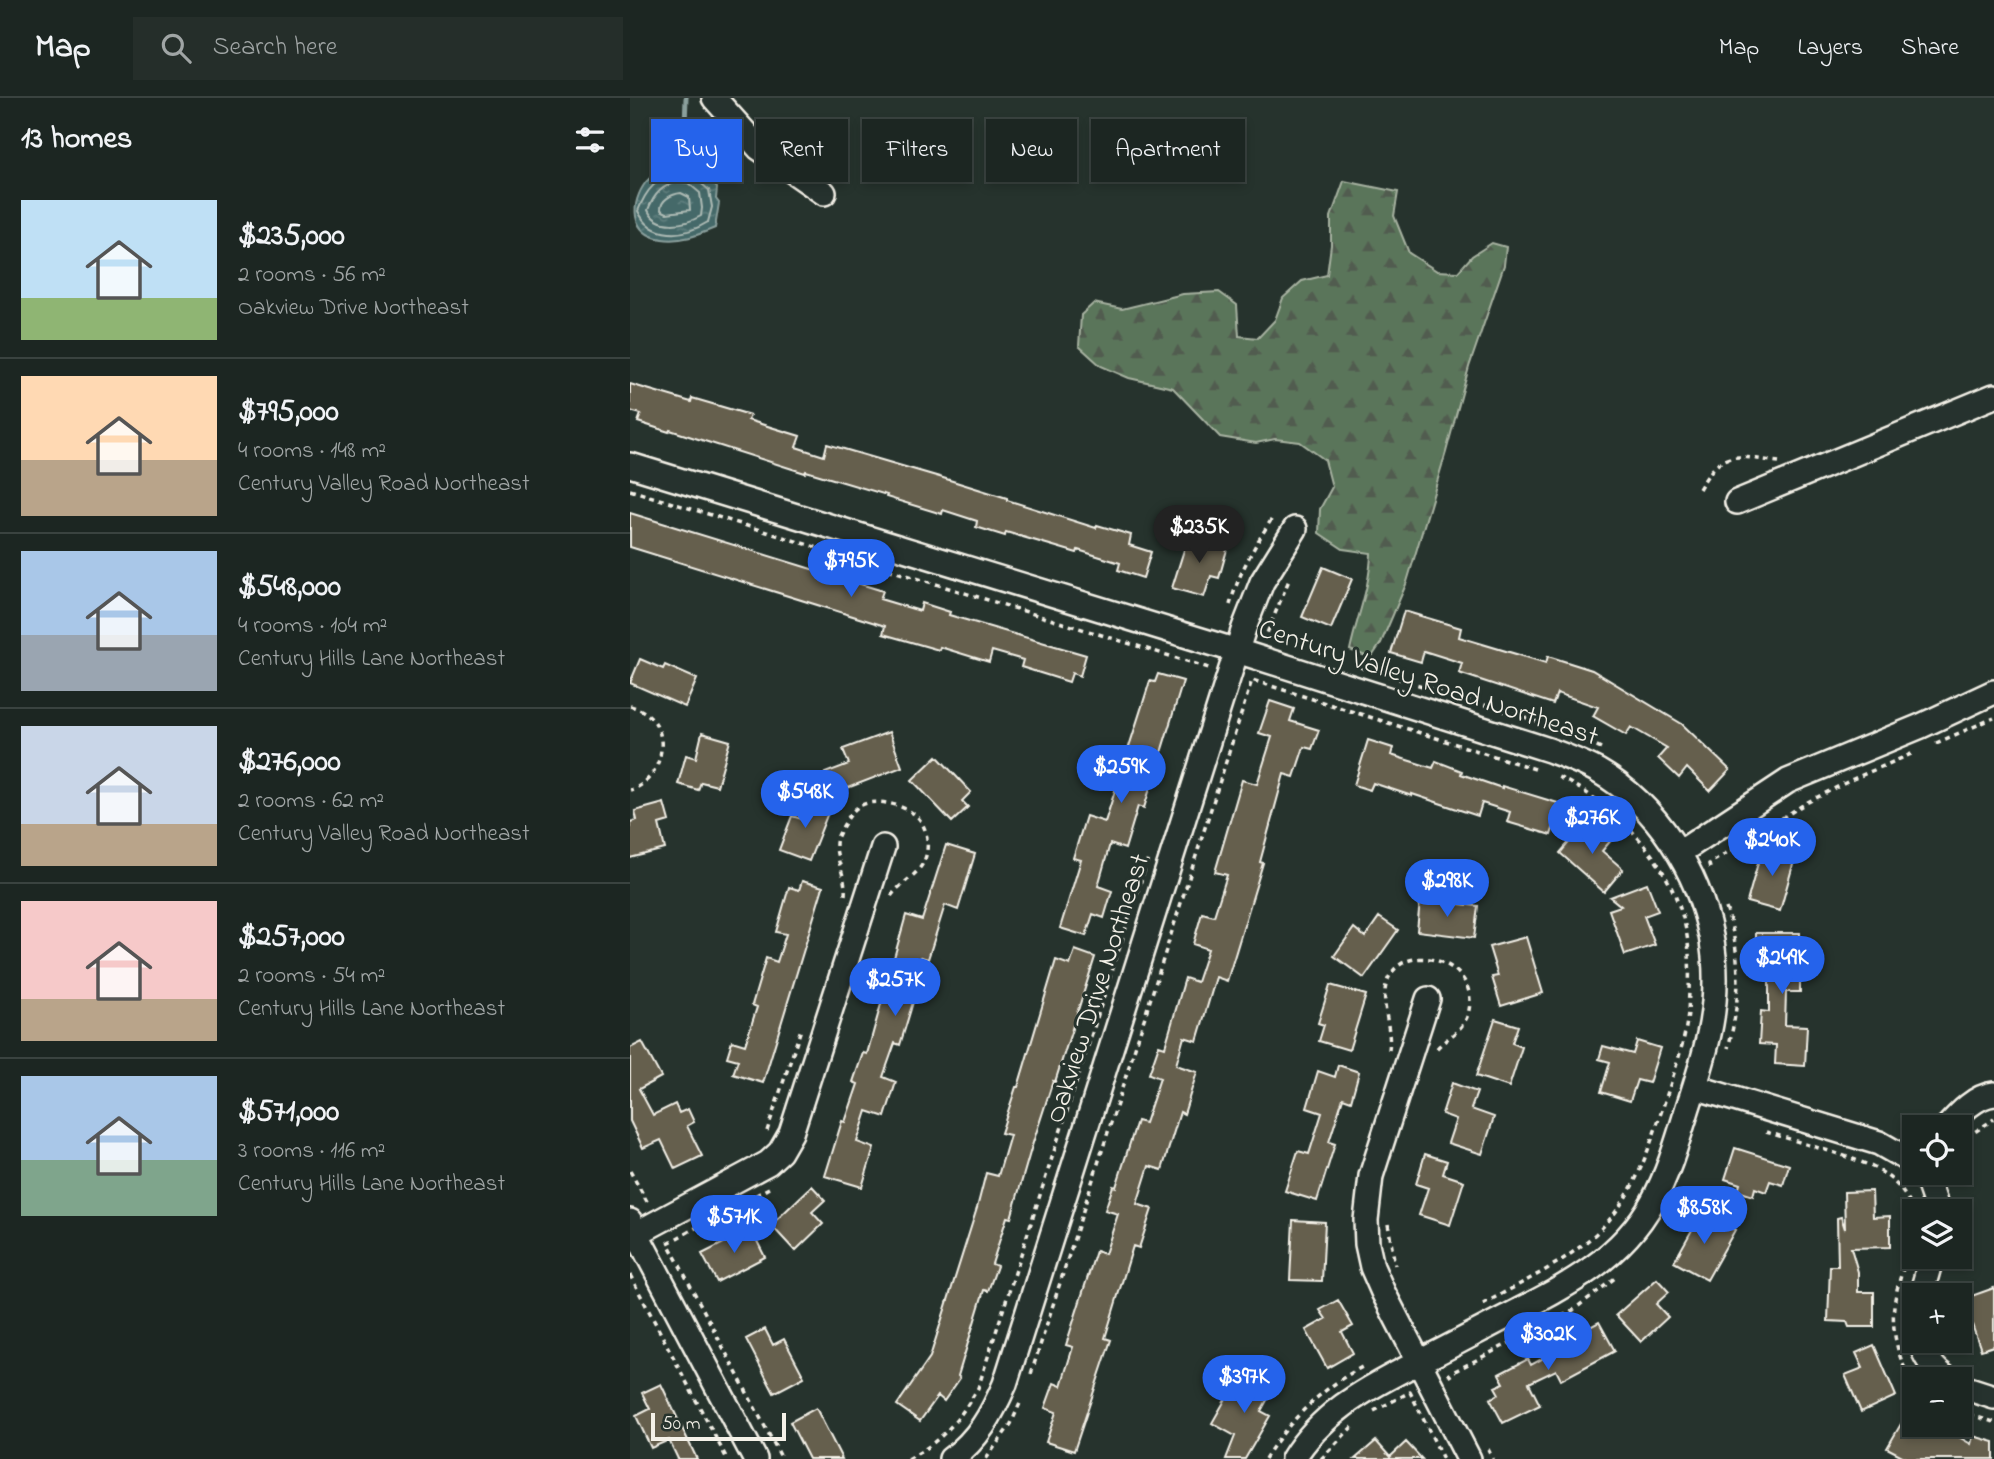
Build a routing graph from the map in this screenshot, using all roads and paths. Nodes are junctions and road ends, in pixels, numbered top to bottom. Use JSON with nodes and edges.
{"nodes":[{"id":1,"x":714,"y":98,"type":"edge"},
{"id":2,"x":824,"y":193,"type":"dead end"},
{"id":3,"x":1994,"y":396,"type":"edge"},
{"id":4,"x":1779,"y":462,"type":"dead end"},
{"id":5,"x":630,"y":465,"type":"edge"},
{"id":6,"x":1699,"y":489,"type":"dead end"},
{"id":7,"x":630,"y":490,"type":"edge"},
{"id":8,"x":1737,"y":502,"type":"dead end"},
{"id":9,"x":1295,"y":529,"type":"dead end"},
{"id":10,"x":1292,"y":571,"type":"dead end"},
{"id":11,"x":1265,"y":638,"type":"dead end"},
{"id":12,"x":1237,"y":651,"type":"junction"},
{"id":13,"x":1205,"y":680,"type":"dead end"},
{"id":14,"x":1994,"y":692,"type":"edge"},
{"id":15,"x":630,"y":706,"type":"edge"},
{"id":16,"x":1994,"y":718,"type":"edge"},
{"id":17,"x":1935,"y":744,"type":"dead end"},
{"id":18,"x":1923,"y":749,"type":"dead end"},
{"id":19,"x":1537,"y":769,"type":"dead end"},
{"id":20,"x":1550,"y":774,"type":"dead end"},
{"id":21,"x":630,"y":790,"type":"edge"},
{"id":22,"x":883,"y":847,"type":"dead end"},
{"id":23,"x":1150,"y":851,"type":"dead end"},
{"id":24,"x":1679,"y":853,"type":"junction"},
{"id":25,"x":1709,"y":864,"type":"dead end"},
{"id":26,"x":1428,"y":999,"type":"dead end"},
{"id":27,"x":1695,"y":1087,"type":"junction"},
{"id":28,"x":1994,"y":1094,"type":"edge"},
{"id":29,"x":1959,"y":1115,"type":"edge"},
{"id":30,"x":1994,"y":1119,"type":"edge"},
{"id":31,"x":1759,"y":1129,"type":"dead end"},
{"id":32,"x":1972,"y":1133,"type":"edge"},
{"id":33,"x":1902,"y":1156,"type":"edge"},
{"id":34,"x":630,"y":1171,"type":"edge"},
{"id":35,"x":1909,"y":1199,"type":"edge"},
{"id":36,"x":648,"y":1205,"type":"dead end"},
{"id":37,"x":632,"y":1231,"type":"edge"},
{"id":38,"x":668,"y":1243,"type":"dead end"},
{"id":39,"x":1903,"y":1269,"type":"edge"},
{"id":40,"x":630,"y":1275,"type":"edge"},
{"id":41,"x":1474,"y":1309,"type":"dead end"},
{"id":42,"x":1419,"y":1362,"type":"junction"},
{"id":43,"x":1905,"y":1367,"type":"edge"},
{"id":44,"x":1030,"y":1378,"type":"dead end"},
{"id":45,"x":1972,"y":1390,"type":"edge"},
{"id":46,"x":1994,"y":1397,"type":"edge"},
{"id":47,"x":1022,"y":1400,"type":"dead end"},
{"id":48,"x":1972,"y":1416,"type":"edge"},
{"id":49,"x":1364,"y":1417,"type":"dead end"},
{"id":50,"x":1994,"y":1422,"type":"edge"},
{"id":51,"x":1356,"y":1423,"type":"dead end"},
{"id":52,"x":727,"y":1459,"type":"edge"},
{"id":53,"x":755,"y":1459,"type":"edge"},
{"id":54,"x":782,"y":1459,"type":"edge"},
{"id":55,"x":908,"y":1459,"type":"edge"},
{"id":56,"x":951,"y":1459,"type":"edge"},
{"id":57,"x":986,"y":1459,"type":"edge"},
{"id":58,"x":1293,"y":1459,"type":"edge"},
{"id":59,"x":1321,"y":1459,"type":"edge"},
{"id":60,"x":1443,"y":1459,"type":"edge"},
{"id":61,"x":1469,"y":1459,"type":"edge"}],
"edges":[{"from":1,"to":2,"type":"street"},
{"from":3,"to":8,"type":"street"},
{"from":4,"to":6,"type":"path"},
{"from":5,"to":12,"type":"street","name":"Century Valley Road Northeast"},
{"from":7,"to":13,"type":"path"},
{"from":9,"to":12,"type":"street","name":"Oakview Drive Northeast"},
{"from":10,"to":11,"type":"path"},
{"from":12,"to":24,"type":"street","name":"Century Valley Road Northeast"},
{"from":12,"to":56,"type":"street","name":"Oakview Drive Northeast"},
{"from":14,"to":24,"type":"street"},
{"from":15,"to":21,"type":"path"},
{"from":16,"to":17,"type":"path"},
{"from":18,"to":25,"type":"path"},
{"from":19,"to":44,"type":"path"},
{"from":20,"to":41,"type":"path"},
{"from":22,"to":37,"type":"street"},
{"from":23,"to":55,"type":"path"},
{"from":24,"to":27,"type":"street","name":"Century Valley Road Northeast"},
{"from":26,"to":42,"type":"street"},
{"from":27,"to":33,"type":"street"},
{"from":27,"to":42,"type":"street","name":"Century Valley Road Northeast"},
{"from":28,"to":29,"type":"street"},
{"from":30,"to":32,"type":"path"},
{"from":31,"to":35,"type":"path"},
{"from":34,"to":36,"type":"path"},
{"from":37,"to":53,"type":"street"},
{"from":38,"to":54,"type":"path"},
{"from":39,"to":43,"type":"path"},
{"from":40,"to":52,"type":"path"},
{"from":42,"to":58,"type":"street","name":"Century Valley Road Northeast"},
{"from":42,"to":61,"type":"street"},
{"from":45,"to":46,"type":"street"},
{"from":47,"to":57,"type":"path"},
{"from":48,"to":50,"type":"path"},
{"from":49,"to":60,"type":"path"},
{"from":51,"to":59,"type":"path"}]}
